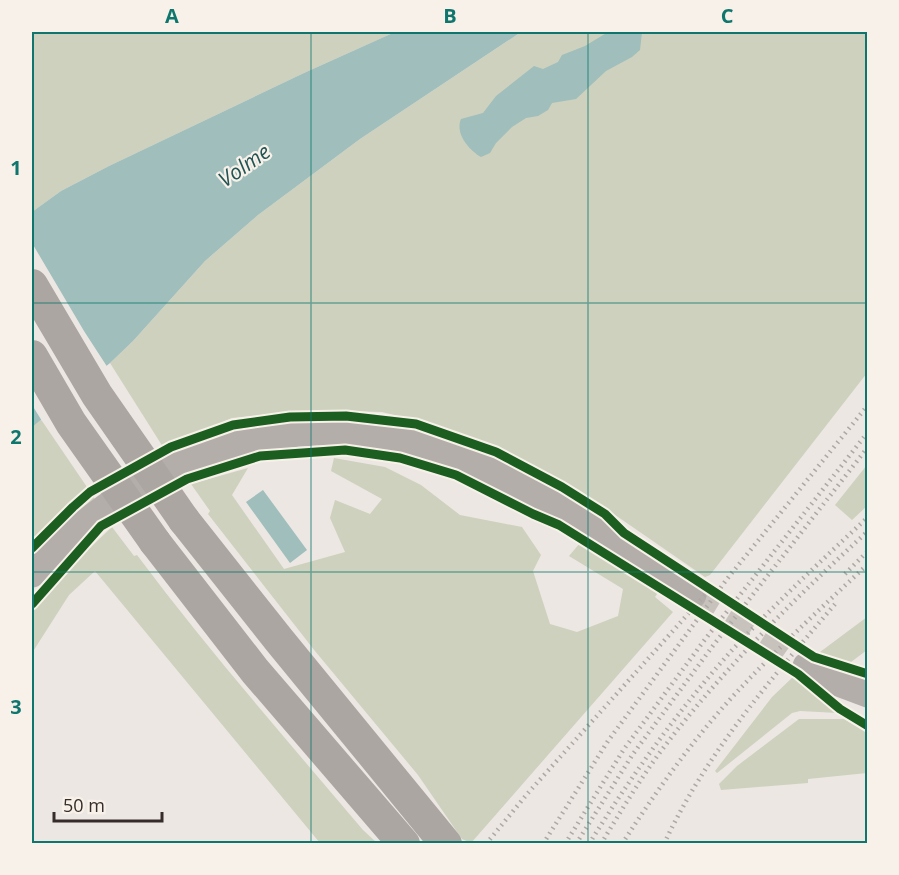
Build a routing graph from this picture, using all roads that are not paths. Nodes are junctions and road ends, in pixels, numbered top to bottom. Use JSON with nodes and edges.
{"nodes":[{"id":1,"x":32,"y":285,"type":"edge"},
{"id":2,"x":32,"y":356,"type":"edge"},
{"id":3,"x":32,"y":574,"type":"edge"},
{"id":4,"x":693,"y":595,"type":"tunnel mouth"},
{"id":5,"x":806,"y":666,"type":"tunnel mouth"},
{"id":6,"x":867,"y":693,"type":"edge"},
{"id":7,"x":404,"y":843,"type":"edge"},
{"id":8,"x":446,"y":843,"type":"edge"}],
"edges":[{"from":1,"to":8,"type":"highway","bridge":true},
{"from":2,"to":7,"type":"highway","bridge":true},
{"from":3,"to":4,"type":"main road"},
{"from":5,"to":6,"type":"main road"}]}
